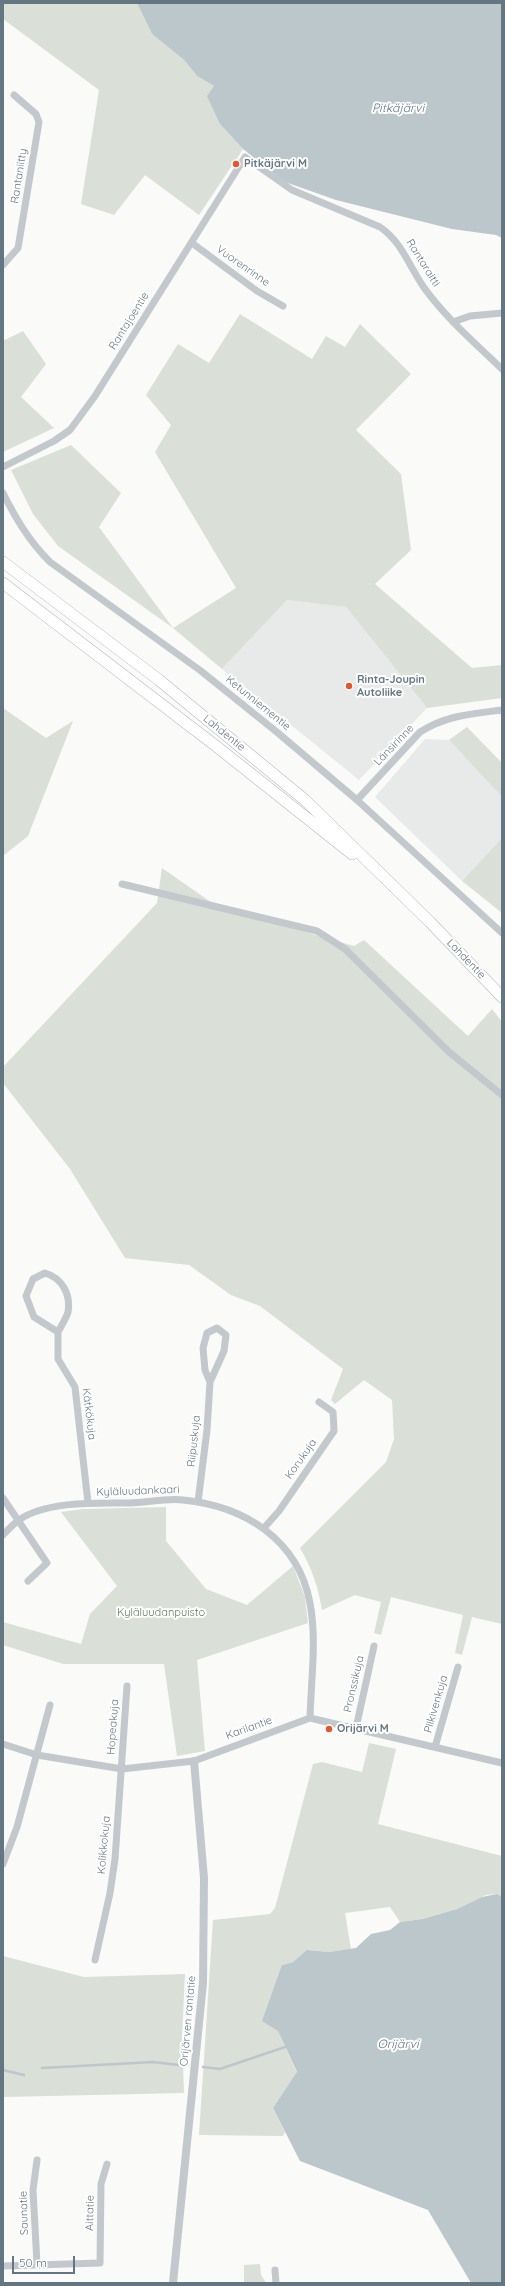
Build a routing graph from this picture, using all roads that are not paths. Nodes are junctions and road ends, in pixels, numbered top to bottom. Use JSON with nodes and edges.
{"nodes":[{"id":1,"x":14,"y":95,"type":"dead end"},
{"id":2,"x":246,"y":157,"type":"joint"},
{"id":3,"x":192,"y":243,"type":"junction"},
{"id":4,"x":3,"y":265,"type":"edge"},
{"id":5,"x":283,"y":306,"type":"dead end"},
{"id":6,"x":502,"y":313,"type":"edge"},
{"id":7,"x":453,"y":322,"type":"junction"},
{"id":8,"x":502,"y":369,"type":"edge"},
{"id":9,"x":3,"y":467,"type":"edge"},
{"id":10,"x":3,"y":493,"type":"edge"},
{"id":11,"x":3,"y":562,"type":"edge"},
{"id":12,"x":3,"y":583,"type":"edge"},
{"id":13,"x":502,"y":710,"type":"edge"},
{"id":14,"x":357,"y":800,"type":"junction"},
{"id":15,"x":122,"y":884,"type":"dead end"},
{"id":16,"x":430,"y":922,"type":"junction"},
{"id":17,"x":502,"y":933,"type":"edge"},
{"id":18,"x":502,"y":997,"type":"edge"},
{"id":19,"x":502,"y":1095,"type":"edge"},
{"id":20,"x":58,"y":1332,"type":"junction"},
{"id":21,"x":210,"y":1382,"type":"junction"},
{"id":22,"x":319,"y":1402,"type":"dead end"},
{"id":23,"x":3,"y":1498,"type":"edge"},
{"id":24,"x":198,"y":1502,"type":"junction"},
{"id":25,"x":88,"y":1503,"type":"junction"},
{"id":26,"x":19,"y":1520,"type":"junction"},
{"id":27,"x":264,"y":1528,"type":"junction"},
{"id":28,"x":3,"y":1534,"type":"edge"},
{"id":29,"x":28,"y":1581,"type":"dead end"},
{"id":30,"x":374,"y":1646,"type":"dead end"},
{"id":31,"x":458,"y":1667,"type":"dead end"},
{"id":32,"x":127,"y":1686,"type":"dead end"},
{"id":33,"x":50,"y":1705,"type":"dead end"},
{"id":34,"x":310,"y":1718,"type":"junction"},
{"id":35,"x":356,"y":1728,"type":"junction"},
{"id":36,"x":3,"y":1744,"type":"edge"},
{"id":37,"x":435,"y":1747,"type":"junction"},
{"id":38,"x":37,"y":1755,"type":"junction"},
{"id":39,"x":194,"y":1761,"type":"junction"},
{"id":40,"x":502,"y":1763,"type":"edge"},
{"id":41,"x":122,"y":1770,"type":"junction"},
{"id":42,"x":3,"y":1864,"type":"edge"},
{"id":43,"x":95,"y":1960,"type":"dead end"},
{"id":44,"x":36,"y":2160,"type":"dead end"},
{"id":45,"x":107,"y":2164,"type":"dead end"},
{"id":46,"x":37,"y":2264,"type":"junction"},
{"id":47,"x":3,"y":2266,"type":"edge"},
{"id":48,"x":275,"y":2270,"type":"dead end"},
{"id":49,"x":173,"y":2283,"type":"edge"},
{"id":50,"x":276,"y":2283,"type":"edge"}],
"edges":[{"from":1,"to":4,"type":"street","name":"Rantaniitty"},
{"from":2,"to":3,"type":"street","name":"Rantajoentie"},
{"from":2,"to":7,"type":"street","name":"Rantaraitti"},
{"from":3,"to":5,"type":"street","name":"Vuorenrinne"},
{"from":3,"to":9,"type":"street","name":"Rantajoentie"},
{"from":6,"to":7,"type":"street"},
{"from":7,"to":8,"type":"street","name":"Rantaraitti"},
{"from":10,"to":14,"type":"street","name":"Ketunniementie"},
{"from":11,"to":16,"type":"highway","name":"Lahdentie"},
{"from":12,"to":16,"type":"highway","name":"Lahdentie"},
{"from":13,"to":14,"type":"street","name":"Länsirinne"},
{"from":14,"to":17,"type":"street","name":"Ketunniementie"},
{"from":15,"to":19,"type":"street"},
{"from":16,"to":18,"type":"highway","name":"Lahdentie"},
{"from":20,"to":20,"type":"street","name":"Kätkökuja"},
{"from":20,"to":25,"type":"street","name":"Kätkökuja"},
{"from":21,"to":21,"type":"street","name":"Riipuskuja"},
{"from":21,"to":24,"type":"street","name":"Riipuskuja"},
{"from":22,"to":27,"type":"street","name":"Korukuja"},
{"from":23,"to":26,"type":"street"},
{"from":24,"to":25,"type":"street","name":"Kyläluudankaari"},
{"from":24,"to":27,"type":"street","name":"Kyläluudankaari"},
{"from":25,"to":26,"type":"street","name":"Kyläluudankaari"},
{"from":26,"to":28,"type":"street","name":"Kyläluudankaari"},
{"from":26,"to":29,"type":"street"},
{"from":27,"to":34,"type":"street","name":"Kyläluudankaari"},
{"from":30,"to":35,"type":"street","name":"Pronssikuja"},
{"from":31,"to":37,"type":"street","name":"Piikivenkuja"},
{"from":32,"to":41,"type":"street","name":"Hopeakuja"},
{"from":33,"to":38,"type":"street"},
{"from":34,"to":35,"type":"street"},
{"from":34,"to":39,"type":"street","name":"Karilantie"},
{"from":35,"to":37,"type":"street"},
{"from":36,"to":38,"type":"street","name":"Karilantie"},
{"from":37,"to":40,"type":"street"},
{"from":38,"to":41,"type":"street","name":"Karilantie"},
{"from":38,"to":42,"type":"street"},
{"from":39,"to":41,"type":"street","name":"Karilantie"},
{"from":39,"to":49,"type":"street","name":"Orijärven rantatie"},
{"from":41,"to":43,"type":"street","name":"Kolikkokuja"},
{"from":44,"to":46,"type":"street","name":"Saunatie"},
{"from":45,"to":46,"type":"street","name":"Aittatie"},
{"from":46,"to":47,"type":"street"},
{"from":48,"to":50,"type":"street"}]}
